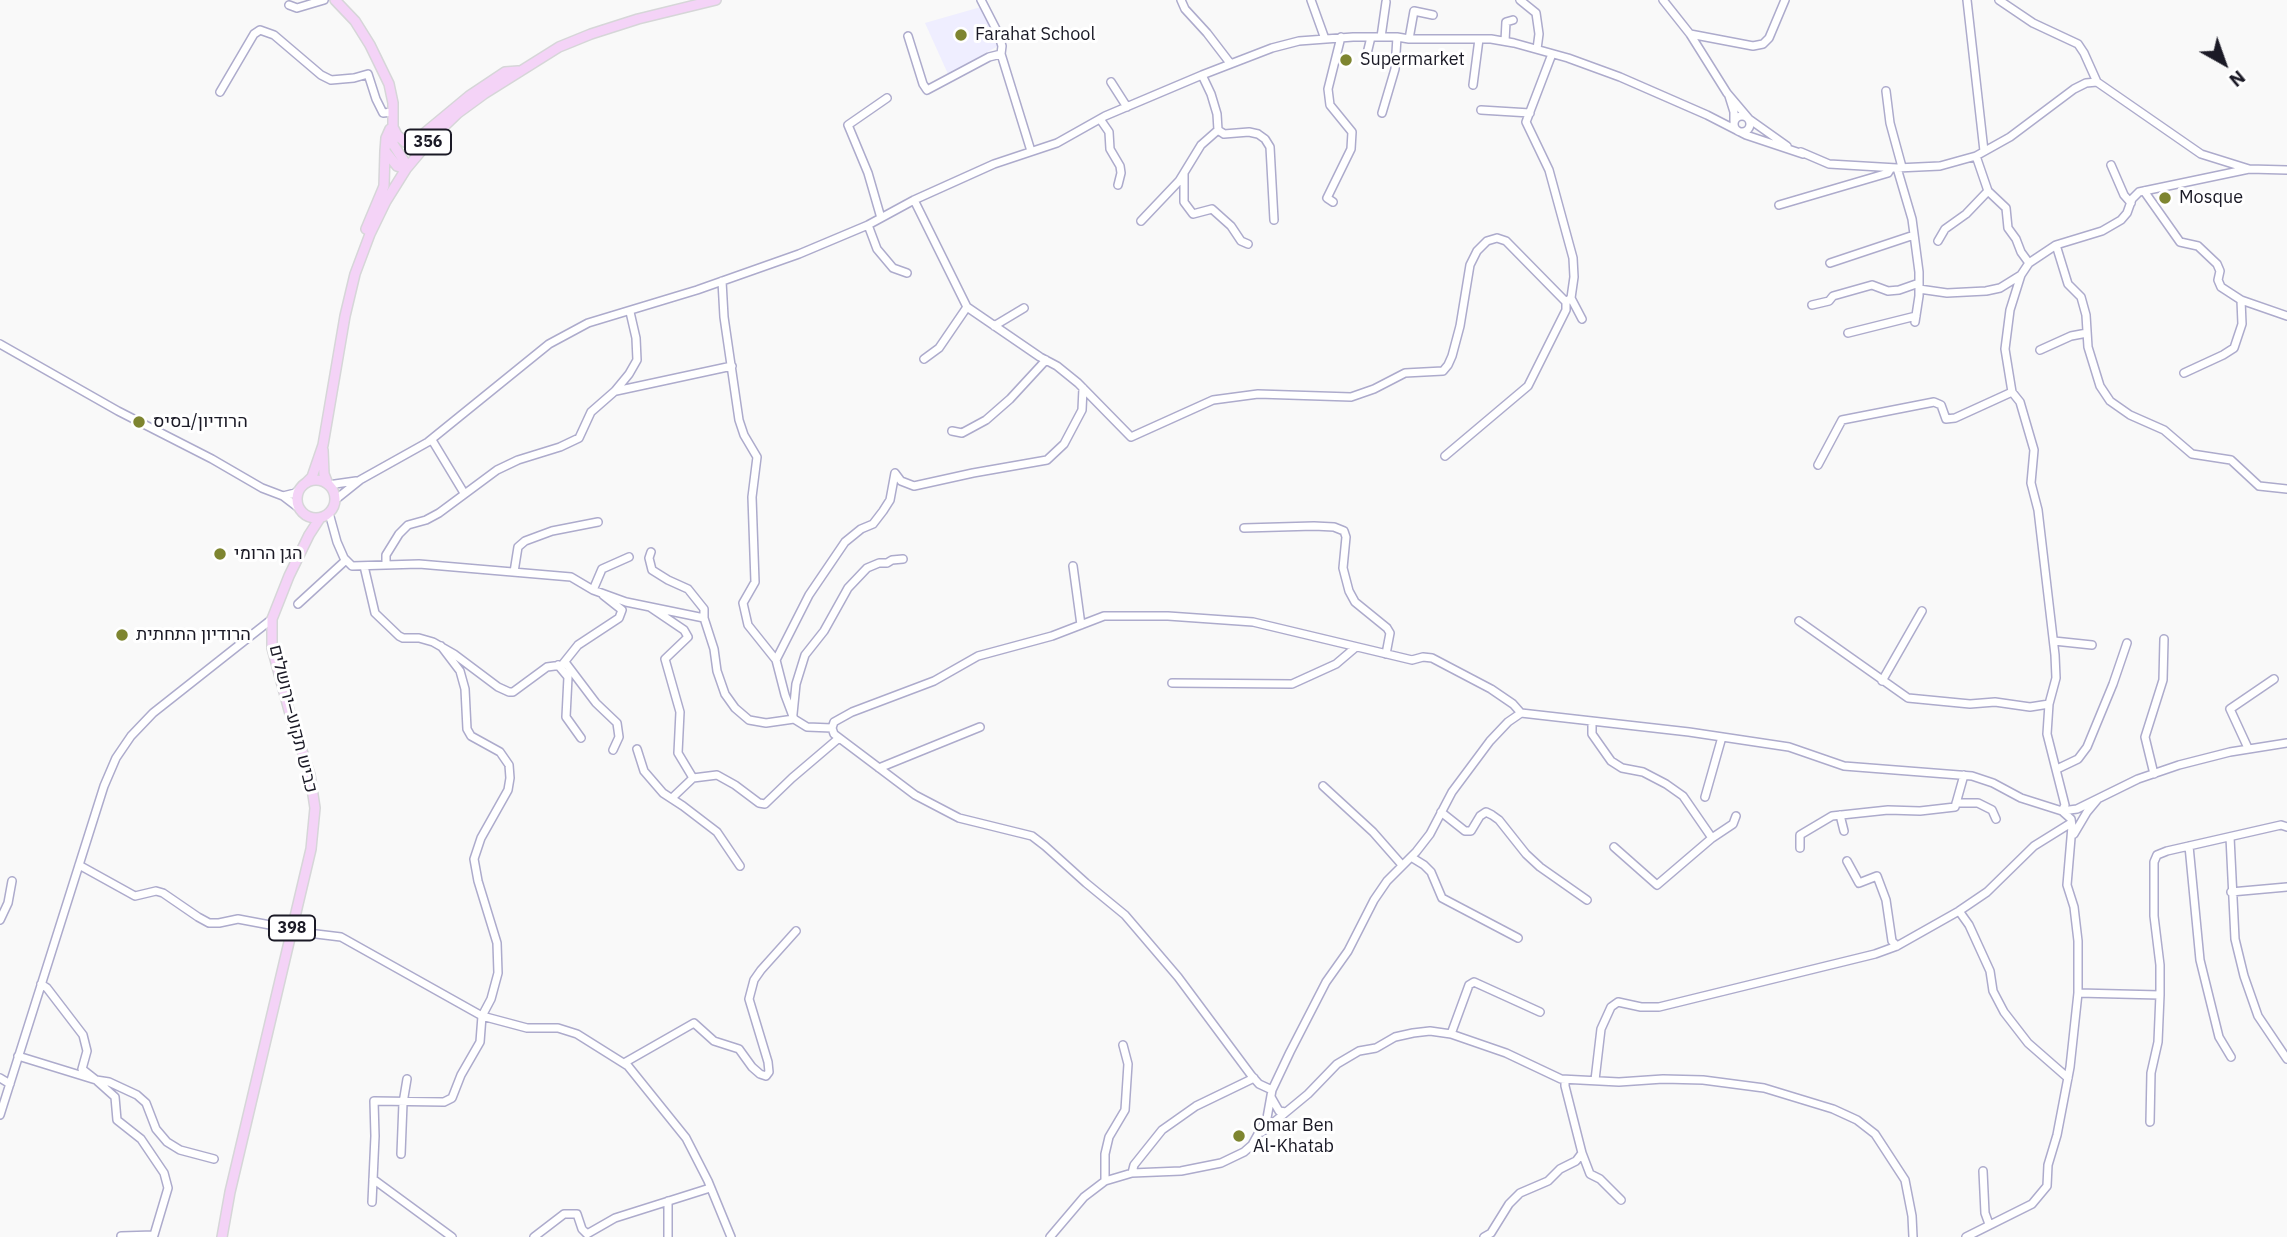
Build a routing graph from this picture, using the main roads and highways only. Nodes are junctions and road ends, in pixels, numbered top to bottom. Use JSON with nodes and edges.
{"nodes":[{"id":1,"x":335,"y":0,"type":"edge"},
{"id":2,"x":716,"y":0,"type":"edge"},
{"id":3,"x":519,"y":70,"type":"junction"},
{"id":4,"x":392,"y":124,"type":"junction"},
{"id":5,"x":385,"y":151,"type":"junction"},
{"id":6,"x":406,"y":169,"type":"junction"},
{"id":7,"x":361,"y":259,"type":"junction"},
{"id":8,"x":323,"y":445,"type":"junction"},
{"id":9,"x":304,"y":485,"type":"junction"},
{"id":10,"x":328,"y":485,"type":"junction"},
{"id":11,"x":307,"y":516,"type":"junction"},
{"id":12,"x":325,"y":516,"type":"junction"},
{"id":13,"x":309,"y":535,"type":"junction"},
{"id":14,"x":222,"y":1237,"type":"edge"}],
"edges":[{"from":1,"to":4,"type":"main road"},
{"from":2,"to":3,"type":"main road","number":"356"},
{"from":3,"to":4,"type":"main road"},
{"from":3,"to":6,"type":"main road","number":"356"},
{"from":4,"to":5,"type":"main road"},
{"from":4,"to":6,"type":"main road"},
{"from":5,"to":6,"type":"main road"},
{"from":5,"to":7,"type":"main road"},
{"from":6,"to":7,"type":"main road","number":"356"},
{"from":7,"to":8,"type":"main road","number":"356"},
{"from":8,"to":9,"type":"main road","number":"356"},
{"from":8,"to":10,"type":"main road","number":"356"},
{"from":9,"to":10,"type":"main road"},
{"from":9,"to":11,"type":"main road"},
{"from":10,"to":12,"type":"main road"},
{"from":11,"to":12,"type":"main road"},
{"from":11,"to":13,"type":"main road"},
{"from":12,"to":13,"type":"main road","name":"כביש תקוע–ירושלים","number":"398"},
{"from":13,"to":14,"type":"main road","name":"כביש תקוע–ירושלים","number":"398"}]}
